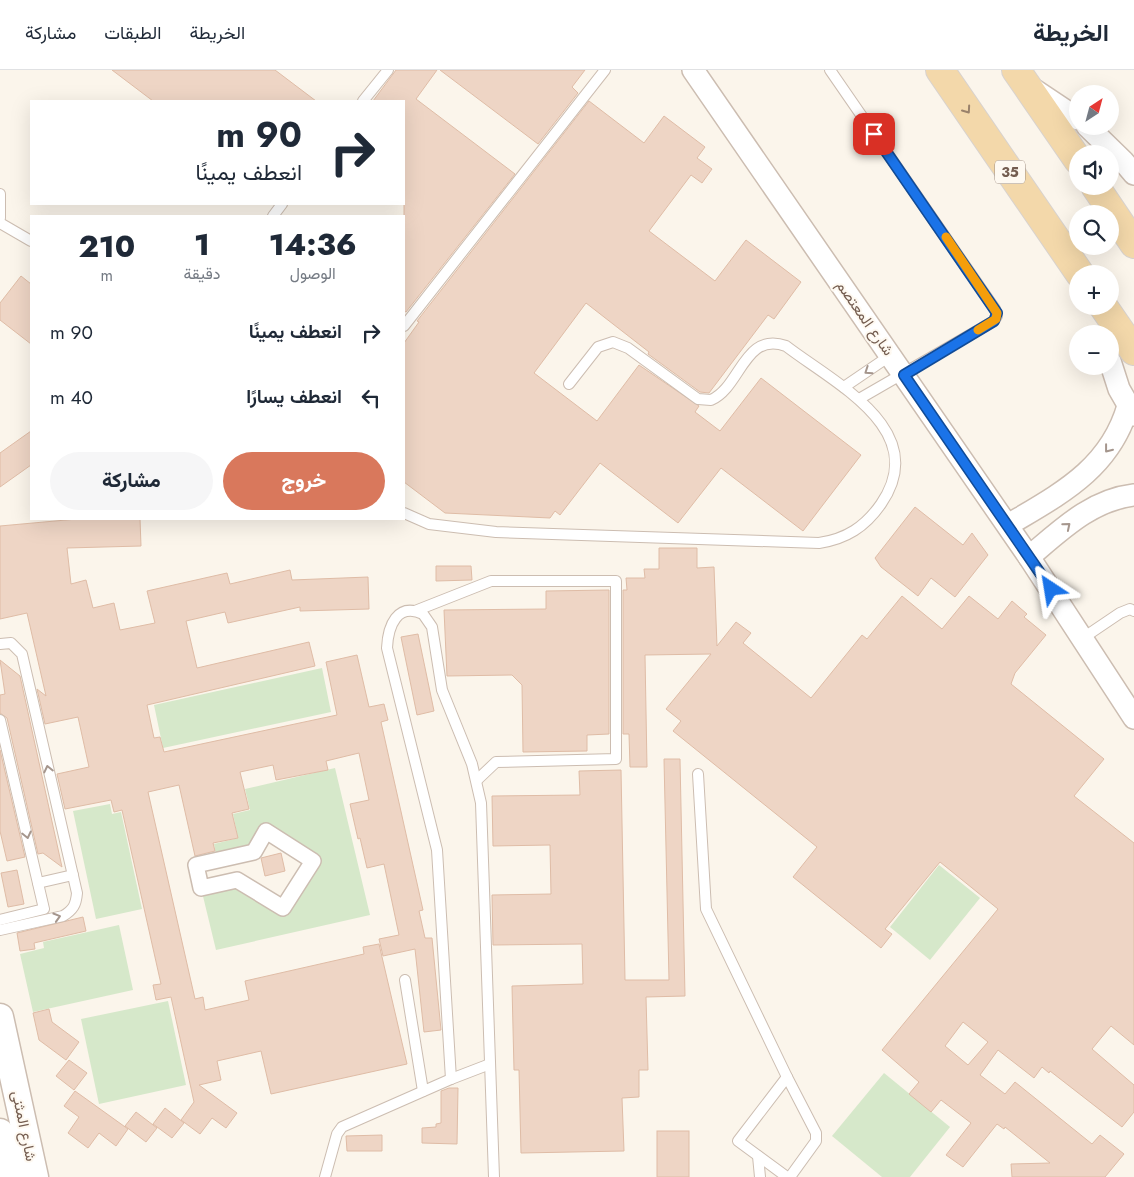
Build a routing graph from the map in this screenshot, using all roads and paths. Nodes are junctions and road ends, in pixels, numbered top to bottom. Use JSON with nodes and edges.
{"nodes":[{"id":1,"x":388,"y":70,"type":"edge"},
{"id":2,"x":605,"y":70,"type":"edge"},
{"id":3,"x":693,"y":70,"type":"edge"},
{"id":4,"x":830,"y":70,"type":"edge"},
{"id":5,"x":940,"y":70,"type":"edge"},
{"id":6,"x":1021,"y":77,"type":"edge"},
{"id":7,"x":364,"y":100,"type":"edge"},
{"id":8,"x":1069,"y":112,"type":"edge"},
{"id":9,"x":1096,"y":135,"type":"edge"},
{"id":10,"x":1069,"y":147,"type":"edge"},
{"id":11,"x":1130,"y":167,"type":"edge"},
{"id":12,"x":0,"y":194,"type":"edge"},
{"id":13,"x":1101,"y":195,"type":"edge"},
{"id":14,"x":0,"y":218,"type":"edge"},
{"id":15,"x":0,"y":223,"type":"edge"},
{"id":16,"x":30,"y":240,"type":"edge"},
{"id":17,"x":1134,"y":244,"type":"edge"},
{"id":18,"x":1074,"y":265,"type":"edge"},
{"id":19,"x":1107,"y":319,"type":"edge"},
{"id":20,"x":405,"y":325,"type":"edge"},
{"id":21,"x":1134,"y":351,"type":"edge"},
{"id":22,"x":891,"y":355,"type":"junction"},
{"id":23,"x":904,"y":375,"type":"junction"},
{"id":24,"x":1114,"y":375,"type":"edge"},
{"id":25,"x":569,"y":384,"type":"dead end"},
{"id":26,"x":844,"y":387,"type":"junction"},
{"id":27,"x":859,"y":400,"type":"junction"},
{"id":28,"x":1131,"y":410,"type":"edge"},
{"id":29,"x":1134,"y":495,"type":"edge"},
{"id":30,"x":405,"y":513,"type":"edge"},
{"id":31,"x":1008,"y":525,"type":"junction"},
{"id":32,"x":1029,"y":557,"type":"junction"},
{"id":33,"x":415,"y":610,"type":"junction"},
{"id":34,"x":1134,"y":611,"type":"edge"},
{"id":35,"x":1083,"y":638,"type":"junction"},
{"id":36,"x":0,"y":644,"type":"edge"},
{"id":37,"x":1134,"y":718,"type":"edge"},
{"id":38,"x":0,"y":720,"type":"edge"},
{"id":39,"x":698,"y":774,"type":"dead end"},
{"id":40,"x":477,"y":780,"type":"junction"},
{"id":41,"x":73,"y":875,"type":"junction"},
{"id":42,"x":237,"y":880,"type":"joint"},
{"id":43,"x":38,"y":883,"type":"junction"},
{"id":44,"x":0,"y":920,"type":"edge"},
{"id":45,"x":0,"y":930,"type":"edge"},
{"id":46,"x":405,"y":980,"type":"dead end"},
{"id":47,"x":0,"y":1017,"type":"edge"},
{"id":48,"x":490,"y":1064,"type":"junction"},
{"id":49,"x":788,"y":1077,"type":"junction"},
{"id":50,"x":451,"y":1079,"type":"junction"},
{"id":51,"x":423,"y":1091,"type":"junction"},
{"id":52,"x":0,"y":1132,"type":"edge"},
{"id":53,"x":758,"y":1156,"type":"junction"},
{"id":54,"x":10,"y":1177,"type":"edge"},
{"id":55,"x":35,"y":1177,"type":"edge"},
{"id":56,"x":325,"y":1177,"type":"edge"},
{"id":57,"x":494,"y":1177,"type":"edge"},
{"id":58,"x":760,"y":1177,"type":"edge"},
{"id":59,"x":789,"y":1177,"type":"edge"}],
"edges":[{"from":1,"to":7,"type":"lane"},
{"from":2,"to":20,"type":"lane"},
{"from":3,"to":22,"type":"street","name":"شارع المعتصم"},
{"from":4,"to":23,"type":"lane"},
{"from":5,"to":18,"type":"main road","number":"35","one_way":true},
{"from":6,"to":8,"type":"street"},
{"from":6,"to":10,"type":"main road"},
{"from":9,"to":11,"type":"street"},
{"from":12,"to":14,"type":"lane"},
{"from":13,"to":17,"type":"main road"},
{"from":15,"to":16,"type":"lane"},
{"from":19,"to":21,"type":"main road"},
{"from":22,"to":23,"type":"street","name":"شارع المعتصم"},
{"from":22,"to":26,"type":"lane","one_way":true},
{"from":23,"to":27,"type":"lane"},
{"from":23,"to":31,"type":"street","name":"شارع المعتصم"},
{"from":24,"to":28,"type":"street"},
{"from":25,"to":26,"type":"lane"},
{"from":26,"to":27,"type":"lane"},
{"from":27,"to":30,"type":"lane"},
{"from":28,"to":31,"type":"street","one_way":true},
{"from":32,"to":29,"type":"street","one_way":true},
{"from":31,"to":32,"type":"street","name":"شارع المعتصم"},
{"from":32,"to":35,"type":"street","name":"شارع المعتصم"},
{"from":33,"to":40,"type":"lane"},
{"from":33,"to":40,"type":"lane"},
{"from":33,"to":50,"type":"lane"},
{"from":34,"to":35,"type":"lane"},
{"from":35,"to":37,"type":"street","name":"شارع المعتصم"},
{"from":41,"to":36,"type":"lane","one_way":true},
{"from":38,"to":43,"type":"lane","one_way":true},
{"from":39,"to":49,"type":"lane"},
{"from":40,"to":48,"type":"lane"},
{"from":41,"to":43,"type":"lane"},
{"from":45,"to":41,"type":"lane","one_way":true},
{"from":42,"to":42,"type":"street"},
{"from":43,"to":44,"type":"lane"},
{"from":46,"to":51,"type":"lane"},
{"from":47,"to":55,"type":"street","name":"شارع المثنى"},
{"from":48,"to":50,"type":"lane"},
{"from":48,"to":57,"type":"lane"},
{"from":49,"to":53,"type":"lane"},
{"from":49,"to":59,"type":"lane"},
{"from":50,"to":51,"type":"lane"},
{"from":51,"to":56,"type":"lane"},
{"from":52,"to":54,"type":"street","name":"شارع المثنى"},
{"from":53,"to":58,"type":"lane"},
{"from":53,"to":59,"type":"lane"}]}
